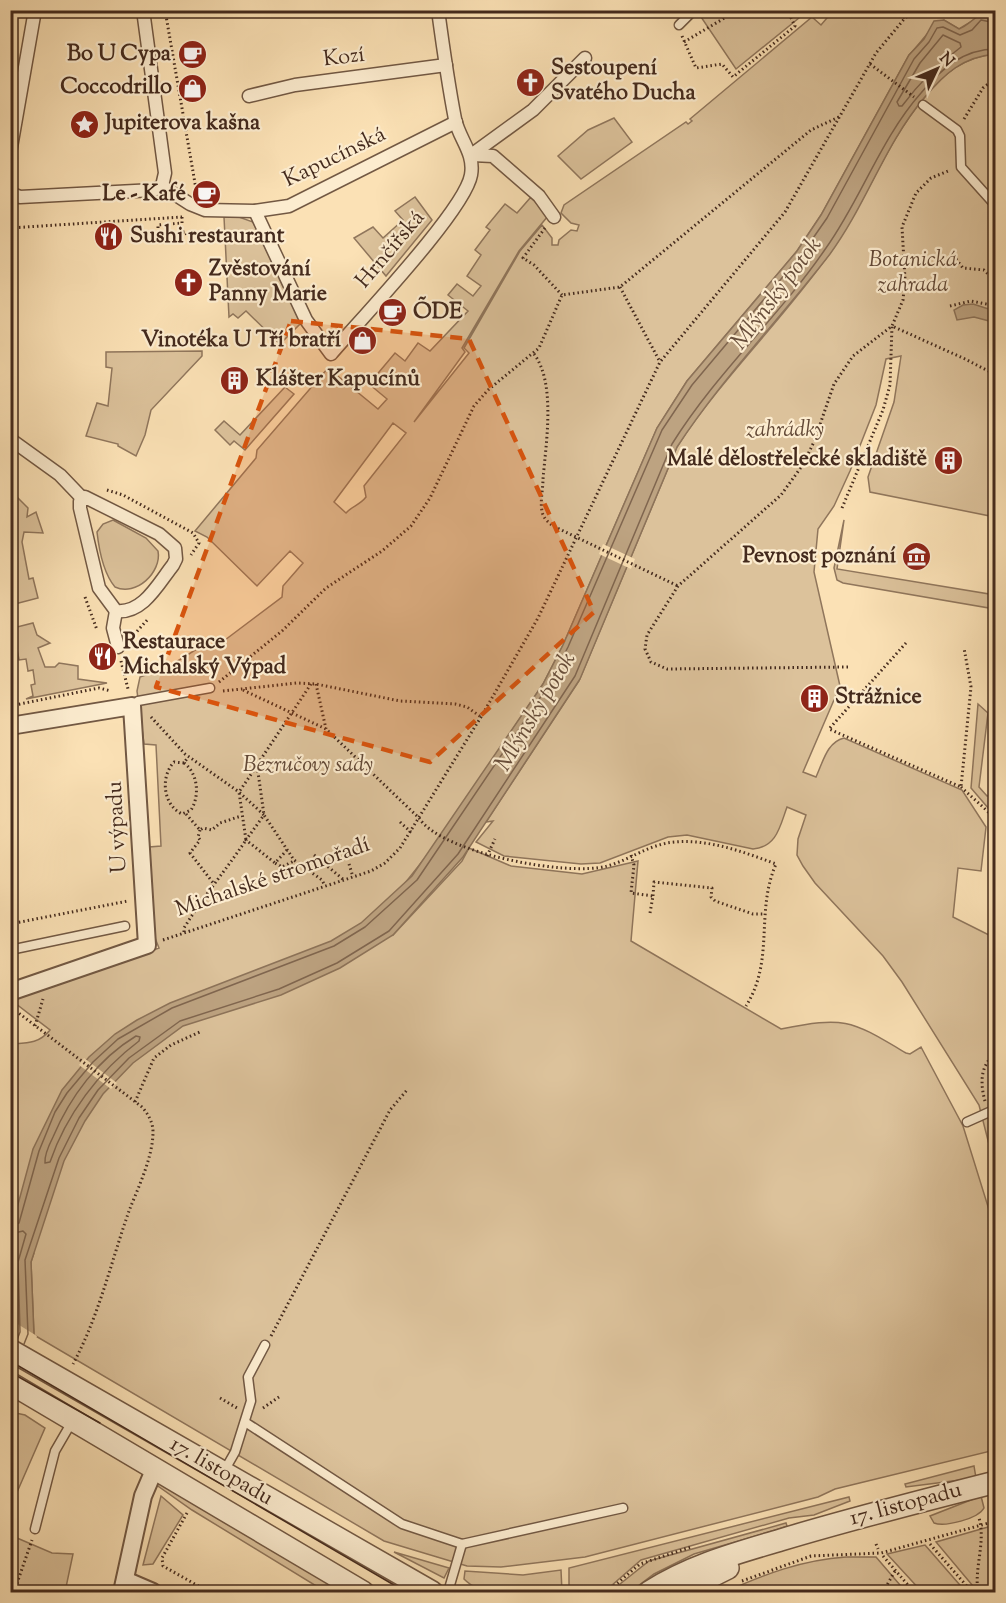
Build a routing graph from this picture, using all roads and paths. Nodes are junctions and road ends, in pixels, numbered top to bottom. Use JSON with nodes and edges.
{"nodes":[{"id":1,"x":36,"y":10,"type":"edge"},
{"id":2,"x":144,"y":10,"type":"edge"},
{"id":3,"x":165,"y":10,"type":"edge"},
{"id":4,"x":438,"y":10,"type":"edge"},
{"id":5,"x":694,"y":10,"type":"edge"},
{"id":6,"x":738,"y":10,"type":"edge"},
{"id":7,"x":787,"y":10,"type":"edge"},
{"id":8,"x":898,"y":10,"type":"edge"},
{"id":9,"x":917,"y":10,"type":"edge"},
{"id":10,"x":905,"y":18,"type":"junction"},
{"id":11,"x":679,"y":25,"type":"joint"},
{"id":12,"x":684,"y":42,"type":"junction"},
{"id":13,"x":585,"y":58,"type":"dead end"},
{"id":14,"x":870,"y":64,"type":"junction"},
{"id":15,"x":446,"y":65,"type":"junction"},
{"id":16,"x":996,"y":78,"type":"edge"},
{"id":17,"x":249,"y":96,"type":"dead end"},
{"id":18,"x":923,"y":105,"type":"joint"},
{"id":19,"x":841,"y":116,"type":"junction"},
{"id":20,"x":456,"y":122,"type":"junction"},
{"id":21,"x":957,"y":130,"type":"junction"},
{"id":22,"x":10,"y":153,"type":"edge"},
{"id":23,"x":471,"y":155,"type":"junction"},
{"id":24,"x":961,"y":167,"type":"junction"},
{"id":25,"x":162,"y":186,"type":"junction"},
{"id":26,"x":10,"y":193,"type":"edge"},
{"id":27,"x":198,"y":197,"type":"dead end"},
{"id":28,"x":996,"y":206,"type":"edge"},
{"id":29,"x":205,"y":210,"type":"junction"},
{"id":30,"x":255,"y":211,"type":"junction"},
{"id":31,"x":182,"y":217,"type":"junction"},
{"id":32,"x":554,"y":217,"type":"joint"},
{"id":33,"x":10,"y":228,"type":"edge"},
{"id":34,"x":187,"y":237,"type":"dead end"},
{"id":35,"x":956,"y":259,"type":"dead end"},
{"id":36,"x":996,"y":282,"type":"edge"},
{"id":37,"x":620,"y":287,"type":"junction"},
{"id":38,"x":562,"y":295,"type":"junction"},
{"id":39,"x":950,"y":306,"type":"dead end"},
{"id":40,"x":996,"y":306,"type":"edge"},
{"id":41,"x":892,"y":326,"type":"junction"},
{"id":42,"x":996,"y":339,"type":"edge"},
{"id":43,"x":996,"y":349,"type":"edge"},
{"id":44,"x":534,"y":354,"type":"junction"},
{"id":45,"x":660,"y":363,"type":"junction"},
{"id":46,"x":996,"y":375,"type":"edge"},
{"id":47,"x":10,"y":439,"type":"edge"},
{"id":48,"x":82,"y":499,"type":"junction"},
{"id":49,"x":842,"y":508,"type":"dead end"},
{"id":50,"x":577,"y":537,"type":"junction"},
{"id":51,"x":678,"y":586,"type":"junction"},
{"id":52,"x":83,"y":588,"type":"dead end"},
{"id":53,"x":116,"y":611,"type":"junction"},
{"id":54,"x":102,"y":638,"type":"dead end"},
{"id":55,"x":906,"y":643,"type":"dead end"},
{"id":56,"x":964,"y":648,"type":"dead end"},
{"id":57,"x":119,"y":651,"type":"joint"},
{"id":58,"x":848,"y":667,"type":"dead end"},
{"id":59,"x":126,"y":682,"type":"dead end"},
{"id":60,"x":311,"y":684,"type":"junction"},
{"id":61,"x":316,"y":684,"type":"junction"},
{"id":62,"x":210,"y":688,"type":"junction"},
{"id":63,"x":243,"y":690,"type":"junction"},
{"id":64,"x":121,"y":691,"type":"dead end"},
{"id":65,"x":115,"y":692,"type":"dead end"},
{"id":66,"x":135,"y":703,"type":"junction"},
{"id":67,"x":10,"y":706,"type":"edge"},
{"id":68,"x":292,"y":712,"type":"junction"},
{"id":69,"x":481,"y":717,"type":"junction"},
{"id":70,"x":10,"y":726,"type":"edge"},
{"id":71,"x":326,"y":729,"type":"junction"},
{"id":72,"x":188,"y":757,"type":"junction"},
{"id":73,"x":184,"y":762,"type":"junction"},
{"id":74,"x":257,"y":765,"type":"junction"},
{"id":75,"x":961,"y":787,"type":"junction"},
{"id":76,"x":239,"y":792,"type":"junction"},
{"id":77,"x":186,"y":814,"type":"junction"},
{"id":78,"x":264,"y":814,"type":"junction"},
{"id":79,"x":241,"y":816,"type":"junction"},
{"id":80,"x":419,"y":818,"type":"junction"},
{"id":81,"x":996,"y":819,"type":"edge"},
{"id":82,"x":400,"y":822,"type":"dead end"},
{"id":83,"x":200,"y":830,"type":"junction"},
{"id":84,"x":411,"y":832,"type":"junction"},
{"id":85,"x":495,"y":839,"type":"dead end"},
{"id":86,"x":246,"y":840,"type":"junction"},
{"id":87,"x":287,"y":850,"type":"junction"},
{"id":88,"x":314,"y":855,"type":"dead end"},
{"id":89,"x":631,"y":855,"type":"junction"},
{"id":90,"x":487,"y":856,"type":"junction"},
{"id":91,"x":294,"y":860,"type":"junction"},
{"id":92,"x":274,"y":863,"type":"junction"},
{"id":93,"x":349,"y":864,"type":"dead end"},
{"id":94,"x":353,"y":877,"type":"junction"},
{"id":95,"x":344,"y":880,"type":"junction"},
{"id":96,"x":214,"y":884,"type":"junction"},
{"id":97,"x":326,"y":886,"type":"junction"},
{"id":98,"x":127,"y":890,"type":"dead end"},
{"id":99,"x":653,"y":896,"type":"junction"},
{"id":100,"x":650,"y":914,"type":"dead end"},
{"id":101,"x":764,"y":914,"type":"junction"},
{"id":102,"x":10,"y":924,"type":"edge"},
{"id":103,"x":125,"y":926,"type":"dead end"},
{"id":104,"x":184,"y":933,"type":"junction"},
{"id":105,"x":147,"y":945,"type":"junction"},
{"id":106,"x":10,"y":950,"type":"edge"},
{"id":107,"x":49,"y":980,"type":"junction"},
{"id":108,"x":10,"y":992,"type":"edge"},
{"id":109,"x":746,"y":1006,"type":"dead end"},
{"id":110,"x":10,"y":1007,"type":"edge"},
{"id":111,"x":35,"y":1026,"type":"junction"},
{"id":112,"x":202,"y":1031,"type":"dead end"},
{"id":113,"x":996,"y":1053,"type":"edge"},
{"id":114,"x":407,"y":1090,"type":"dead end"},
{"id":115,"x":134,"y":1100,"type":"junction"},
{"id":116,"x":992,"y":1112,"type":"edge"},
{"id":117,"x":967,"y":1122,"type":"dead end"},
{"id":118,"x":265,"y":1345,"type":"joint"},
{"id":119,"x":10,"y":1350,"type":"edge"},
{"id":120,"x":73,"y":1364,"type":"dead end"},
{"id":121,"x":10,"y":1383,"type":"edge"},
{"id":122,"x":73,"y":1420,"type":"junction"},
{"id":123,"x":245,"y":1422,"type":"junction"},
{"id":124,"x":155,"y":1468,"type":"junction"},
{"id":125,"x":223,"y":1473,"type":"junction"},
{"id":126,"x":996,"y":1482,"type":"edge"},
{"id":127,"x":623,"y":1508,"type":"dead end"},
{"id":128,"x":187,"y":1513,"type":"dead end"},
{"id":129,"x":979,"y":1518,"type":"dead end"},
{"id":130,"x":996,"y":1521,"type":"edge"},
{"id":131,"x":981,"y":1525,"type":"junction"},
{"id":132,"x":35,"y":1528,"type":"joint"},
{"id":133,"x":816,"y":1529,"type":"junction"},
{"id":134,"x":462,"y":1544,"type":"junction"},
{"id":135,"x":876,"y":1544,"type":"dead end"},
{"id":136,"x":930,"y":1544,"type":"dead end"},
{"id":137,"x":878,"y":1549,"type":"dead end"},
{"id":138,"x":883,"y":1556,"type":"dead end"},
{"id":139,"x":634,"y":1568,"type":"dead end"},
{"id":140,"x":895,"y":1571,"type":"junction"},
{"id":141,"x":734,"y":1585,"type":"dead end"},
{"id":142,"x":124,"y":1586,"type":"edge"},
{"id":143,"x":14,"y":1593,"type":"edge"},
{"id":144,"x":153,"y":1593,"type":"edge"},
{"id":145,"x":209,"y":1593,"type":"edge"},
{"id":146,"x":363,"y":1593,"type":"edge"},
{"id":147,"x":432,"y":1593,"type":"edge"},
{"id":148,"x":448,"y":1593,"type":"edge"},
{"id":149,"x":607,"y":1593,"type":"edge"},
{"id":150,"x":649,"y":1593,"type":"edge"},
{"id":151,"x":680,"y":1593,"type":"edge"},
{"id":152,"x":883,"y":1593,"type":"edge"},
{"id":153,"x":914,"y":1593,"type":"edge"},
{"id":154,"x":972,"y":1593,"type":"edge"},
{"id":155,"x":978,"y":1593,"type":"edge"}],
"edges":[{"from":1,"to":22,"type":"street"},
{"from":2,"to":25,"type":"street"},
{"from":3,"to":27,"type":"path"},
{"from":4,"to":15,"type":"street"},
{"from":5,"to":11,"type":"lane"},
{"from":6,"to":12,"type":"path"},
{"from":7,"to":12,"type":"path"},
{"from":8,"to":10,"type":"path"},
{"from":9,"to":10,"type":"path","name":"Michalské stromořadí"},
{"from":10,"to":14,"type":"path","name":"Michalské stromořadí"},
{"from":11,"to":12,"type":"path"},
{"from":13,"to":23,"type":"street"},
{"from":14,"to":18,"type":"path"},
{"from":14,"to":19,"type":"path","name":"Michalské stromořadí"},
{"from":15,"to":17,"type":"street","name":"Kozí"},
{"from":15,"to":20,"type":"street"},
{"from":16,"to":21,"type":"path"},
{"from":18,"to":21,"type":"lane"},
{"from":19,"to":37,"type":"path"},
{"from":19,"to":45,"type":"path","name":"Michalské stromořadí"},
{"from":20,"to":23,"type":"street"},
{"from":20,"to":30,"type":"street","name":"Kapucínská"},
{"from":21,"to":24,"type":"lane"},
{"from":23,"to":30,"type":"street","name":"Hrnčířská"},
{"from":23,"to":32,"type":"street"},
{"from":24,"to":28,"type":"lane"},
{"from":24,"to":41,"type":"path"},
{"from":25,"to":26,"type":"street"},
{"from":25,"to":29,"type":"street","name":"Kapucínská"},
{"from":29,"to":30,"type":"street","name":"Kapucínská"},
{"from":29,"to":31,"type":"path"},
{"from":31,"to":33,"type":"path"},
{"from":31,"to":34,"type":"path"},
{"from":32,"to":38,"type":"path"},
{"from":35,"to":36,"type":"path"},
{"from":37,"to":38,"type":"path"},
{"from":37,"to":45,"type":"path"},
{"from":38,"to":44,"type":"path"},
{"from":39,"to":40,"type":"path"},
{"from":41,"to":46,"type":"path"},
{"from":41,"to":49,"type":"path"},
{"from":41,"to":51,"type":"path"},
{"from":42,"to":43,"type":"path"},
{"from":44,"to":50,"type":"path"},
{"from":44,"to":62,"type":"path"},
{"from":45,"to":50,"type":"path","name":"Michalské stromořadí"},
{"from":47,"to":48,"type":"street"},
{"from":48,"to":53,"type":"street"},
{"from":48,"to":53,"type":"street"},
{"from":50,"to":51,"type":"path"},
{"from":50,"to":69,"type":"path","name":"Michalské stromořadí"},
{"from":51,"to":58,"type":"path"},
{"from":52,"to":54,"type":"path"},
{"from":53,"to":57,"type":"street"},
{"from":55,"to":75,"type":"path"},
{"from":56,"to":75,"type":"path"},
{"from":57,"to":59,"type":"path"},
{"from":60,"to":61,"type":"path"},
{"from":60,"to":63,"type":"path"},
{"from":60,"to":68,"type":"path"},
{"from":61,"to":69,"type":"path"},
{"from":61,"to":71,"type":"path"},
{"from":62,"to":63,"type":"path"},
{"from":62,"to":66,"type":"lane"},
{"from":63,"to":68,"type":"path"},
{"from":64,"to":66,"type":"path"},
{"from":65,"to":67,"type":"path"},
{"from":66,"to":70,"type":"street"},
{"from":66,"to":72,"type":"path"},
{"from":66,"to":105,"type":"street","name":"U výpadu"},
{"from":68,"to":71,"type":"path"},
{"from":68,"to":74,"type":"path"},
{"from":69,"to":80,"type":"path","name":"Michalské stromořadí"},
{"from":71,"to":80,"type":"path"},
{"from":72,"to":73,"type":"path"},
{"from":72,"to":76,"type":"path"},
{"from":73,"to":77,"type":"path"},
{"from":73,"to":77,"type":"path"},
{"from":74,"to":76,"type":"path"},
{"from":74,"to":78,"type":"path"},
{"from":75,"to":81,"type":"path"},
{"from":76,"to":78,"type":"path"},
{"from":76,"to":79,"type":"path"},
{"from":77,"to":83,"type":"path"},
{"from":78,"to":86,"type":"path"},
{"from":78,"to":87,"type":"path"},
{"from":79,"to":83,"type":"path"},
{"from":79,"to":86,"type":"path"},
{"from":80,"to":84,"type":"path","name":"Michalské stromořadí"},
{"from":80,"to":90,"type":"path"},
{"from":82,"to":84,"type":"path"},
{"from":83,"to":96,"type":"path"},
{"from":84,"to":94,"type":"path","name":"Michalské stromořadí"},
{"from":85,"to":90,"type":"path"},
{"from":86,"to":92,"type":"path"},
{"from":86,"to":96,"type":"path"},
{"from":87,"to":91,"type":"path"},
{"from":87,"to":92,"type":"path"},
{"from":88,"to":95,"type":"path"},
{"from":89,"to":90,"type":"path"},
{"from":89,"to":99,"type":"path"},
{"from":89,"to":101,"type":"path"},
{"from":91,"to":92,"type":"path"},
{"from":91,"to":97,"type":"path"},
{"from":93,"to":94,"type":"path"},
{"from":94,"to":95,"type":"path","name":"Michalské stromořadí"},
{"from":95,"to":97,"type":"path","name":"Michalské stromořadí"},
{"from":96,"to":104,"type":"path"},
{"from":97,"to":104,"type":"path","name":"Michalské stromořadí"},
{"from":98,"to":102,"type":"path"},
{"from":99,"to":100,"type":"path"},
{"from":99,"to":101,"type":"path"},
{"from":101,"to":109,"type":"path"},
{"from":103,"to":106,"type":"lane"},
{"from":104,"to":105,"type":"path","name":"Michalské stromořadí"},
{"from":105,"to":107,"type":"street"},
{"from":107,"to":108,"type":"street"},
{"from":107,"to":111,"type":"path"},
{"from":110,"to":111,"type":"path"},
{"from":111,"to":115,"type":"path"},
{"from":112,"to":115,"type":"path"},
{"from":113,"to":116,"type":"path"},
{"from":114,"to":118,"type":"path"},
{"from":115,"to":120,"type":"path"},
{"from":116,"to":117,"type":"lane"},
{"from":118,"to":123,"type":"lane"},
{"from":119,"to":125,"type":"street","name":"17. listopadu"},
{"from":121,"to":122,"type":"street","name":"17. listopadu"},
{"from":122,"to":124,"type":"street","name":"17. listopadu"},
{"from":122,"to":132,"type":"lane"},
{"from":123,"to":125,"type":"lane"},
{"from":123,"to":134,"type":"lane"},
{"from":124,"to":142,"type":"street"},
{"from":124,"to":146,"type":"street","name":"17. listopadu"},
{"from":125,"to":147,"type":"street","name":"17. listopadu"},
{"from":126,"to":133,"type":"street","name":"17. listopadu"},
{"from":127,"to":134,"type":"lane"},
{"from":128,"to":145,"type":"path"},
{"from":129,"to":131,"type":"path"},
{"from":130,"to":131,"type":"path"},
{"from":131,"to":141,"type":"path"},
{"from":131,"to":155,"type":"path"},
{"from":132,"to":143,"type":"path"},
{"from":133,"to":150,"type":"street","name":"17. listopadu"},
{"from":133,"to":151,"type":"street","name":"17. listopadu"},
{"from":134,"to":148,"type":"lane"},
{"from":135,"to":137,"type":"path"},
{"from":136,"to":154,"type":"path"},
{"from":138,"to":140,"type":"path"},
{"from":139,"to":149,"type":"path"},
{"from":140,"to":152,"type":"path"},
{"from":140,"to":153,"type":"path"},
{"from":142,"to":144,"type":"street"}]}
